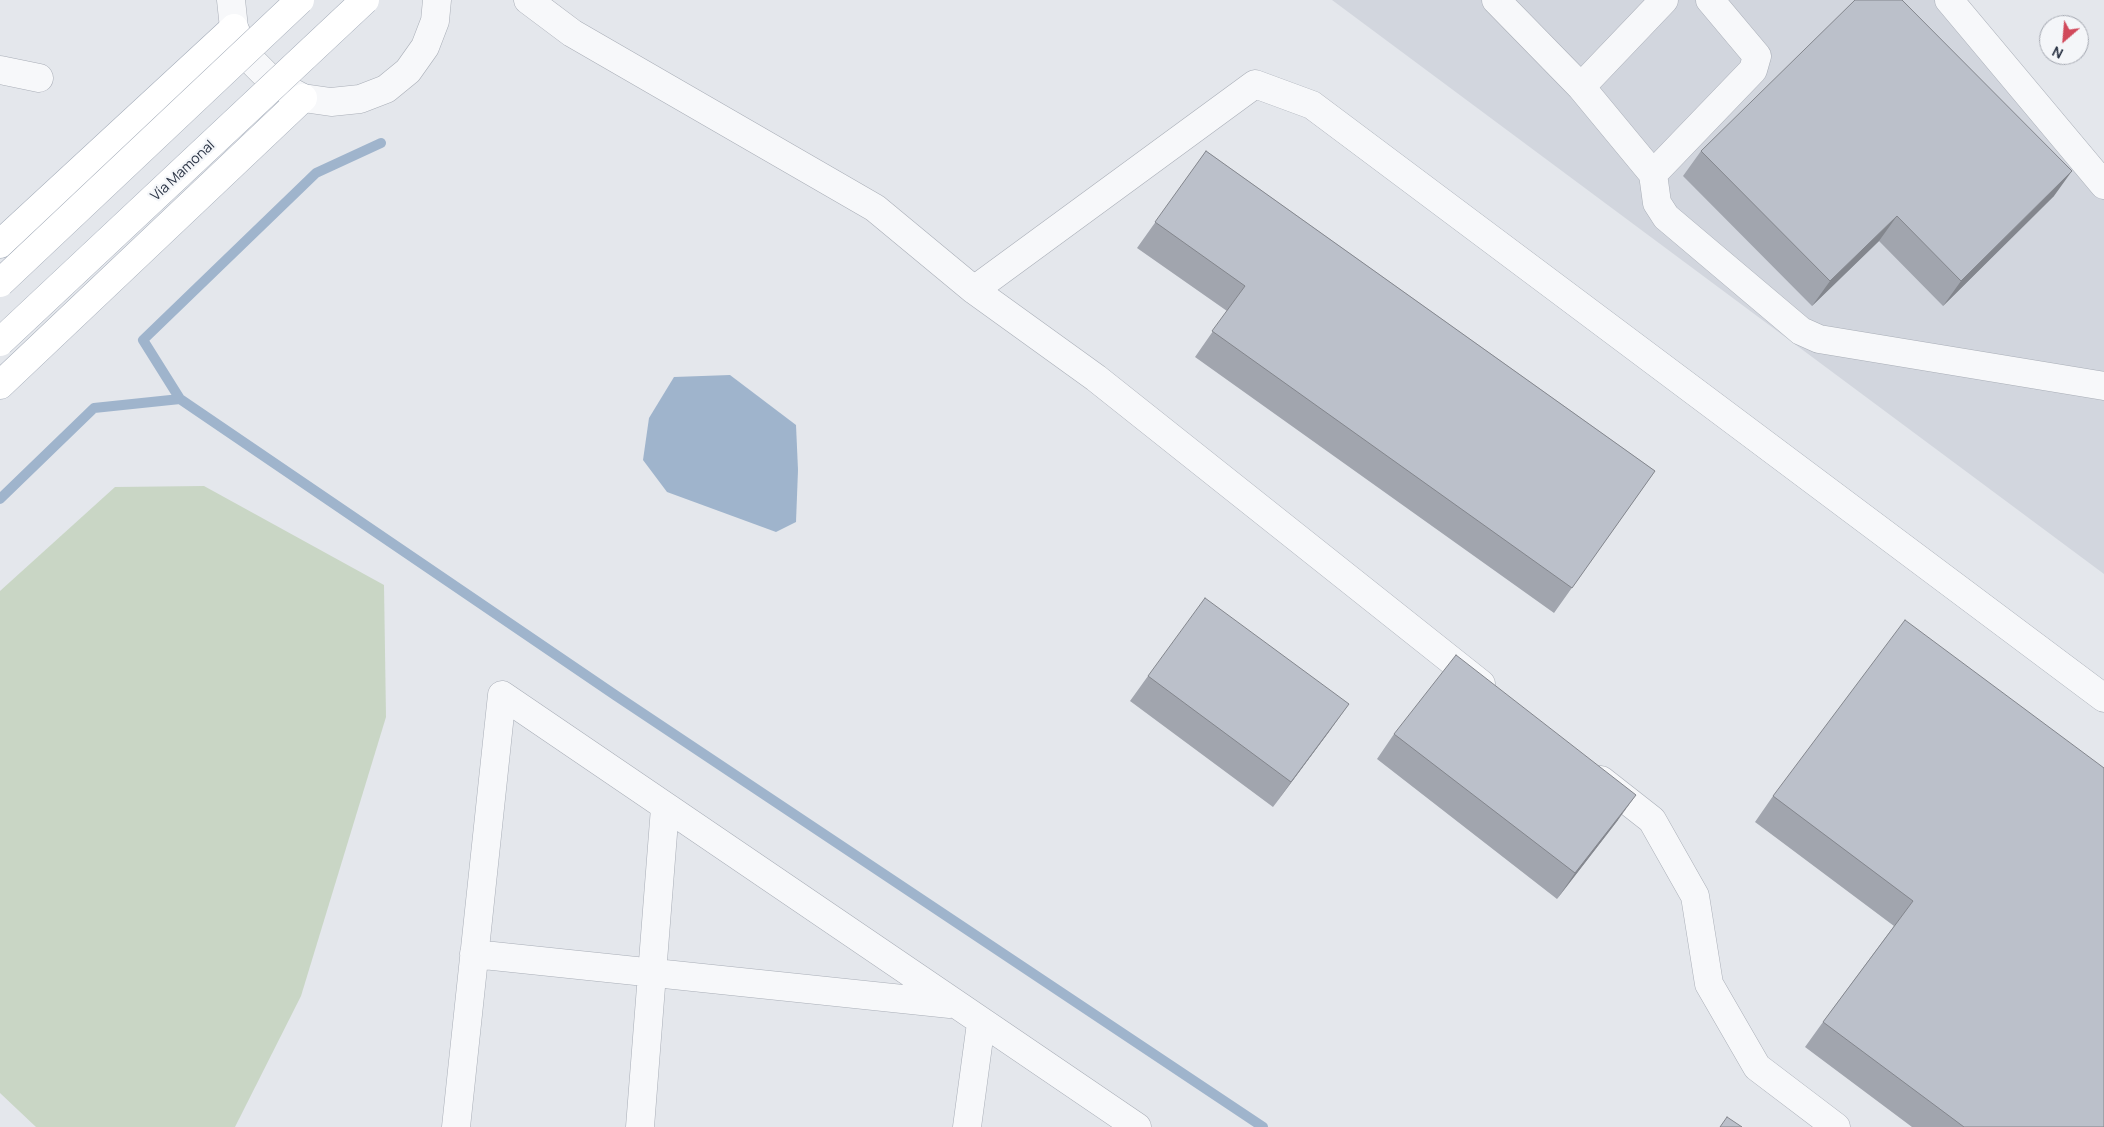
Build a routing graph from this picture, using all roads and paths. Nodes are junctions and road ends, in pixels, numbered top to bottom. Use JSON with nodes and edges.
{"nodes":[{"id":1,"x":230,"y":0,"type":"edge"},
{"id":2,"x":300,"y":0,"type":"edge"},
{"id":3,"x":365,"y":0,"type":"edge"},
{"id":4,"x":437,"y":0,"type":"edge"},
{"id":5,"x":528,"y":0,"type":"edge"},
{"id":6,"x":1496,"y":0,"type":"edge"},
{"id":7,"x":1664,"y":0,"type":"edge"},
{"id":8,"x":1710,"y":0,"type":"edge"},
{"id":9,"x":1949,"y":0,"type":"edge"},
{"id":10,"x":234,"y":28,"type":"junction"},
{"id":11,"x":0,"y":70,"type":"edge"},
{"id":12,"x":38,"y":78,"type":"dead end"},
{"id":13,"x":1581,"y":87,"type":"junction"},
{"id":14,"x":303,"y":98,"type":"junction"},
{"id":15,"x":1653,"y":174,"type":"junction"},
{"id":16,"x":2104,"y":186,"type":"edge"},
{"id":17,"x":0,"y":244,"type":"edge"},
{"id":18,"x":0,"y":283,"type":"edge"},
{"id":19,"x":974,"y":290,"type":"junction"},
{"id":20,"x":0,"y":342,"type":"edge"},
{"id":21,"x":0,"y":385,"type":"edge"},
{"id":22,"x":2104,"y":386,"type":"edge"},
{"id":23,"x":1497,"y":697,"type":"edge"},
{"id":24,"x":2104,"y":698,"type":"edge"},
{"id":25,"x":1582,"y":765,"type":"edge"},
{"id":26,"x":666,"y":808,"type":"junction"},
{"id":27,"x":474,"y":954,"type":"junction"},
{"id":28,"x":652,"y":974,"type":"junction"},
{"id":29,"x":954,"y":1004,"type":"junction"},
{"id":30,"x":981,"y":1023,"type":"junction"},
{"id":31,"x":456,"y":1127,"type":"edge"},
{"id":32,"x":640,"y":1127,"type":"edge"},
{"id":33,"x":968,"y":1127,"type":"edge"},
{"id":34,"x":1137,"y":1127,"type":"edge"},
{"id":35,"x":1836,"y":1127,"type":"edge"}],
"edges":[{"from":1,"to":10,"type":"street"},
{"from":2,"to":18,"type":"main road","bridge":true},
{"from":3,"to":20,"type":"main road","name":"Vía Mamonal","bridge":true},
{"from":4,"to":14,"type":"street"},
{"from":5,"to":19,"type":"street"},
{"from":6,"to":13,"type":"street"},
{"from":7,"to":13,"type":"street"},
{"from":8,"to":15,"type":"street"},
{"from":9,"to":16,"type":"street"},
{"from":10,"to":14,"type":"street"},
{"from":10,"to":17,"type":"main road"},
{"from":11,"to":12,"type":"street"},
{"from":13,"to":15,"type":"street"},
{"from":14,"to":21,"type":"main road"},
{"from":15,"to":22,"type":"street"},
{"from":19,"to":23,"type":"street"},
{"from":19,"to":24,"type":"street"},
{"from":25,"to":35,"type":"street"},
{"from":26,"to":27,"type":"street"},
{"from":26,"to":28,"type":"street"},
{"from":26,"to":29,"type":"street"},
{"from":27,"to":28,"type":"street"},
{"from":27,"to":31,"type":"street"},
{"from":28,"to":29,"type":"street"},
{"from":28,"to":32,"type":"street"},
{"from":29,"to":30,"type":"street"},
{"from":30,"to":33,"type":"street"},
{"from":30,"to":34,"type":"street"}]}
